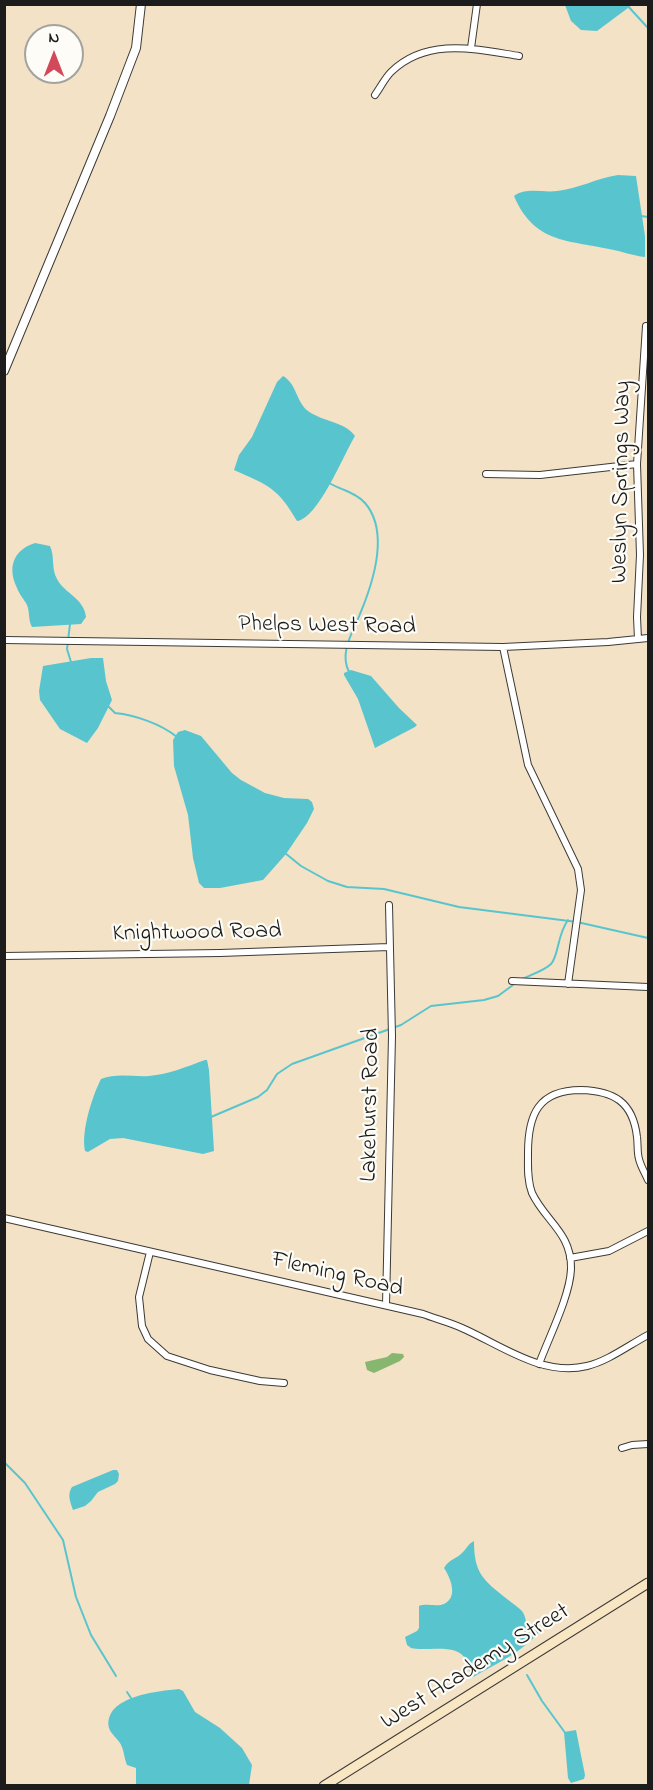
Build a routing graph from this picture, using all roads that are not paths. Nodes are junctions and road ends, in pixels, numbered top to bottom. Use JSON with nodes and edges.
{"nodes":[{"id":1,"x":141,"y":4,"type":"edge"},
{"id":2,"x":477,"y":4,"type":"edge"},
{"id":3,"x":471,"y":48,"type":"junction"},
{"id":4,"x":519,"y":56,"type":"dead end"},
{"id":5,"x":375,"y":95,"type":"dead end"},
{"id":6,"x":646,"y":326,"type":"dead end"},
{"id":7,"x":4,"y":371,"type":"edge"},
{"id":8,"x":637,"y":464,"type":"junction"},
{"id":9,"x":486,"y":474,"type":"dead end"},
{"id":10,"x":648,"y":638,"type":"edge"},
{"id":11,"x":638,"y":639,"type":"junction"},
{"id":12,"x":4,"y":640,"type":"edge"},
{"id":13,"x":503,"y":647,"type":"junction"},
{"id":14,"x":388,"y":905,"type":"dead end"},
{"id":15,"x":389,"y":947,"type":"junction"},
{"id":16,"x":4,"y":956,"type":"edge"},
{"id":17,"x":512,"y":981,"type":"dead end"},
{"id":18,"x":568,"y":984,"type":"junction"},
{"id":19,"x":648,"y":987,"type":"edge"},
{"id":20,"x":648,"y":1180,"type":"edge"},
{"id":21,"x":4,"y":1218,"type":"edge"},
{"id":22,"x":648,"y":1232,"type":"edge"},
{"id":23,"x":150,"y":1252,"type":"junction"},
{"id":24,"x":570,"y":1257,"type":"junction"},
{"id":25,"x":386,"y":1305,"type":"junction"},
{"id":26,"x":648,"y":1335,"type":"edge"},
{"id":27,"x":539,"y":1364,"type":"junction"},
{"id":28,"x":284,"y":1383,"type":"dead end"},
{"id":29,"x":648,"y":1444,"type":"edge"},
{"id":30,"x":622,"y":1448,"type":"dead end"},
{"id":31,"x":648,"y":1583,"type":"edge"},
{"id":32,"x":324,"y":1785,"type":"edge"}],
"edges":[{"from":1,"to":7,"type":"street"},
{"from":2,"to":3,"type":"street"},
{"from":3,"to":4,"type":"street"},
{"from":3,"to":5,"type":"street"},
{"from":6,"to":8,"type":"street","name":"Weslyn Springs Way"},
{"from":8,"to":9,"type":"street"},
{"from":8,"to":11,"type":"street","name":"Weslyn Springs Way"},
{"from":10,"to":11,"type":"street","name":"Phelps West Road"},
{"from":11,"to":13,"type":"street","name":"Phelps West Road"},
{"from":12,"to":13,"type":"street","name":"Phelps West Road"},
{"from":13,"to":18,"type":"street"},
{"from":14,"to":15,"type":"street","name":"Lakehurst Road"},
{"from":15,"to":16,"type":"street","name":"Knightwood Road"},
{"from":15,"to":25,"type":"street","name":"Lakehurst Road"},
{"from":17,"to":18,"type":"street"},
{"from":18,"to":19,"type":"street"},
{"from":20,"to":24,"type":"street"},
{"from":21,"to":23,"type":"street","name":"Fleming Road"},
{"from":22,"to":24,"type":"street"},
{"from":23,"to":25,"type":"street","name":"Fleming Road"},
{"from":23,"to":28,"type":"street"},
{"from":24,"to":27,"type":"street"},
{"from":25,"to":27,"type":"street","name":"Fleming Road"},
{"from":26,"to":27,"type":"street","name":"Fleming Road"},
{"from":29,"to":30,"type":"street"},
{"from":31,"to":32,"type":"main road","name":"West Academy Street"}]}
